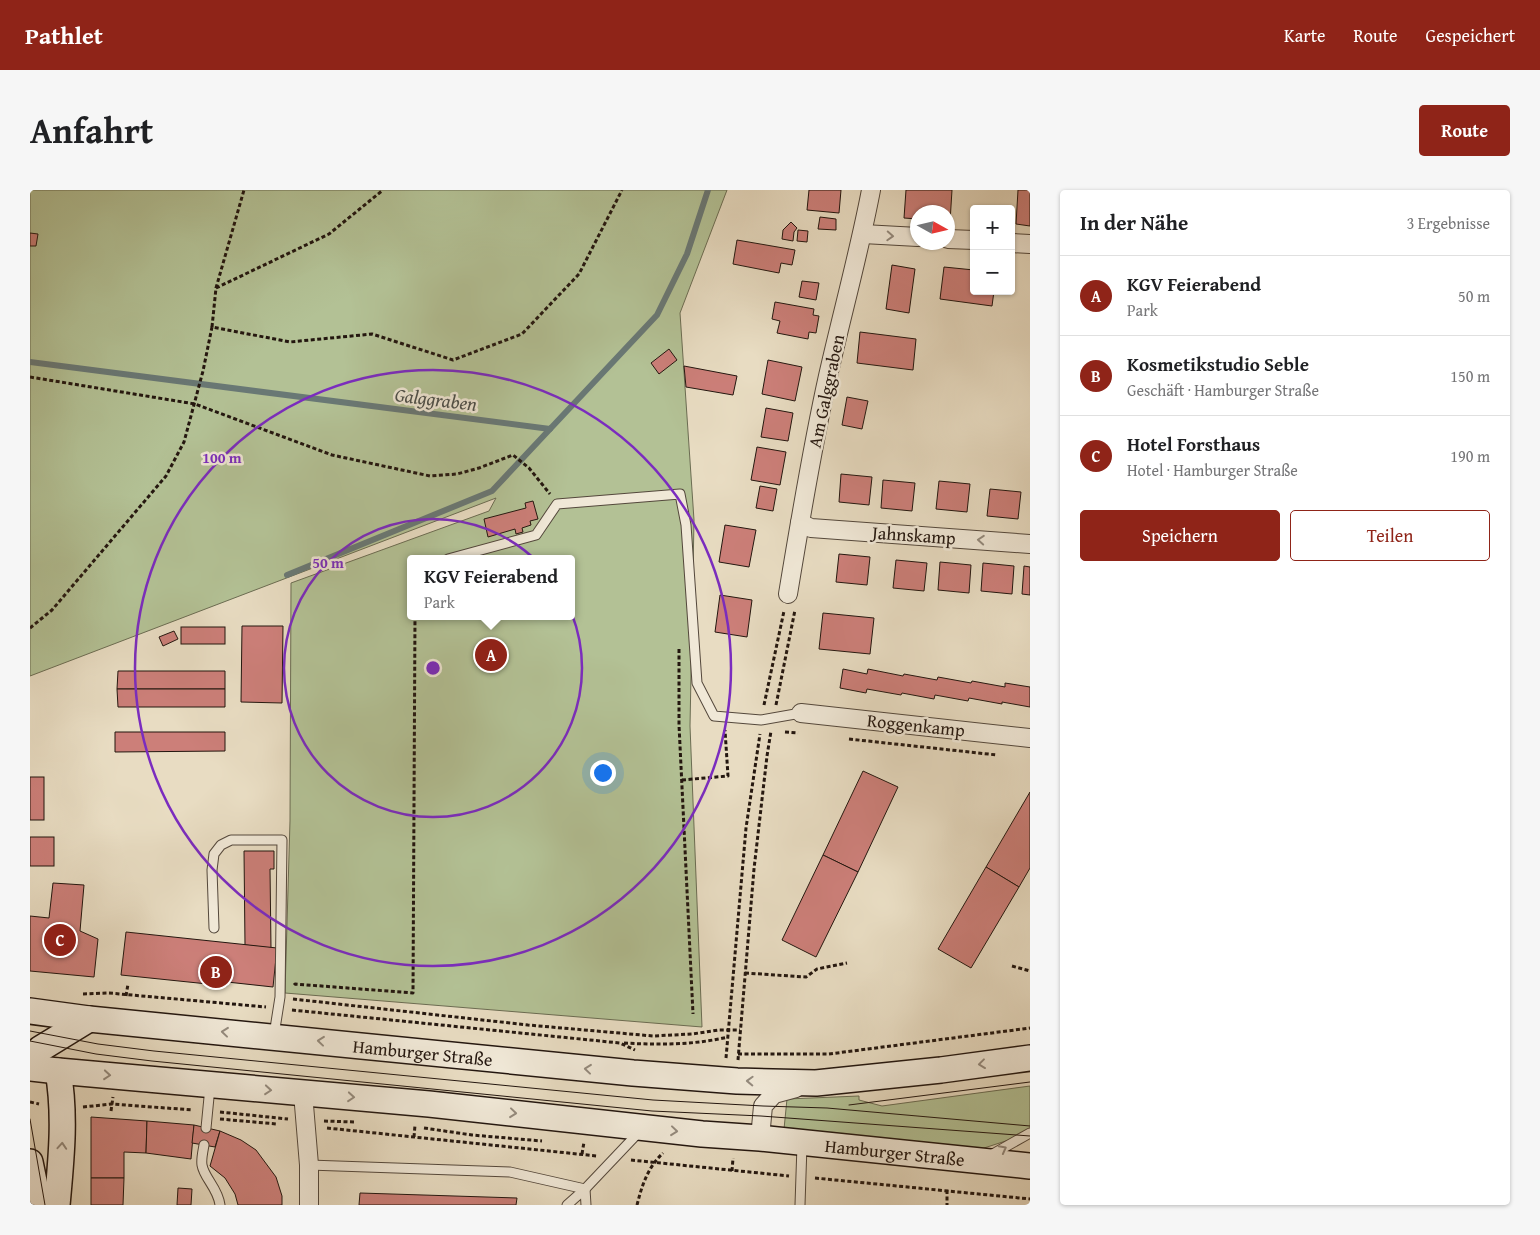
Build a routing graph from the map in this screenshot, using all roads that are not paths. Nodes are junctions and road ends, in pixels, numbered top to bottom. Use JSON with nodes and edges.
{"nodes":[{"id":1,"x":872,"y":190,"type":"edge"},
{"id":2,"x":863,"y":234,"type":"junction"},
{"id":3,"x":910,"y":237,"type":"edge"},
{"id":4,"x":955,"y":239,"type":"edge"},
{"id":5,"x":970,"y":240,"type":"edge"},
{"id":6,"x":1015,"y":242,"type":"edge"},
{"id":7,"x":1030,"y":244,"type":"edge"},
{"id":8,"x":800,"y":523,"type":"junction"},
{"id":9,"x":1030,"y":544,"type":"edge"},
{"id":10,"x":463,"y":555,"type":"edge"},
{"id":11,"x":788,"y":594,"type":"road end"},
{"id":12,"x":801,"y":713,"type":"joint"},
{"id":13,"x":1030,"y":738,"type":"edge"},
{"id":14,"x":214,"y":928,"type":"dead end"},
{"id":15,"x":30,"y":1011,"type":"edge"},
{"id":16,"x":89,"y":1019,"type":"junction"},
{"id":17,"x":274,"y":1037,"type":"junction"},
{"id":18,"x":32,"y":1054,"type":"edge"},
{"id":19,"x":1030,"y":1058,"type":"edge"},
{"id":20,"x":58,"y":1072,"type":"junction"},
{"id":21,"x":816,"y":1083,"type":"junction"},
{"id":22,"x":210,"y":1084,"type":"junction"},
{"id":23,"x":302,"y":1093,"type":"junction"},
{"id":24,"x":206,"y":1128,"type":"dead end"},
{"id":25,"x":644,"y":1128,"type":"junction"},
{"id":26,"x":1029,"y":1135,"type":"edge"},
{"id":27,"x":760,"y":1138,"type":"junction"},
{"id":28,"x":802,"y":1142,"type":"junction"},
{"id":29,"x":204,"y":1145,"type":"dead end"},
{"id":30,"x":980,"y":1161,"type":"junction"},
{"id":31,"x":30,"y":1162,"type":"edge"},
{"id":32,"x":309,"y":1165,"type":"junction"},
{"id":33,"x":1030,"y":1166,"type":"edge"},
{"id":34,"x":585,"y":1189,"type":"junction"},
{"id":35,"x":47,"y":1196,"type":"edge"},
{"id":36,"x":220,"y":1205,"type":"edge"},
{"id":37,"x":309,"y":1205,"type":"edge"},
{"id":38,"x":567,"y":1205,"type":"edge"},
{"id":39,"x":586,"y":1205,"type":"edge"},
{"id":40,"x":800,"y":1205,"type":"edge"}],
"edges":[{"from":1,"to":2,"type":"street","name":"Am Galggraben"},
{"from":2,"to":3,"type":"street","one_way":true},
{"from":2,"to":8,"type":"street","name":"Am Galggraben"},
{"from":4,"to":5,"type":"street"},
{"from":6,"to":7,"type":"street"},
{"from":9,"to":8,"type":"street","name":"Jahnskamp","one_way":true},
{"from":8,"to":11,"type":"street","name":"Am Galggraben"},
{"from":10,"to":12,"type":"lane"},
{"from":12,"to":13,"type":"street","name":"Roggenkamp"},
{"from":14,"to":17,"type":"lane"},
{"from":15,"to":16,"type":"main road","name":"Hamburger Straße"},
{"from":17,"to":16,"type":"main road","name":"Hamburger Straße","one_way":true},
{"from":16,"to":18,"type":"main road"},
{"from":21,"to":17,"type":"main road","name":"Hamburger Straße","one_way":true},
{"from":18,"to":20,"type":"main road"},
{"from":19,"to":21,"type":"main road","name":"Hamburger Straße","one_way":true},
{"from":20,"to":22,"type":"main road","name":"Hamburger Straße","one_way":true},
{"from":35,"to":20,"type":"main road","one_way":true},
{"from":21,"to":27,"type":"street","name":"Hamburger Straße"},
{"from":22,"to":23,"type":"main road","name":"Hamburger Straße","one_way":true},
{"from":22,"to":24,"type":"lane"},
{"from":23,"to":25,"type":"main road","name":"Hamburger Straße","one_way":true},
{"from":23,"to":32,"type":"street"},
{"from":25,"to":27,"type":"main road","name":"Hamburger Straße","one_way":true},
{"from":25,"to":34,"type":"lane"},
{"from":30,"to":26,"type":"lane","one_way":true},
{"from":27,"to":28,"type":"main road","name":"Hamburger Straße"},
{"from":28,"to":30,"type":"main road","name":"Hamburger Straße"},
{"from":28,"to":40,"type":"lane"},
{"from":29,"to":36,"type":"lane"},
{"from":30,"to":33,"type":"main road","name":"Hamburger Straße"},
{"from":31,"to":35,"type":"main road"},
{"from":32,"to":34,"type":"lane"},
{"from":32,"to":37,"type":"street"},
{"from":34,"to":38,"type":"lane"},
{"from":34,"to":39,"type":"lane"}]}
